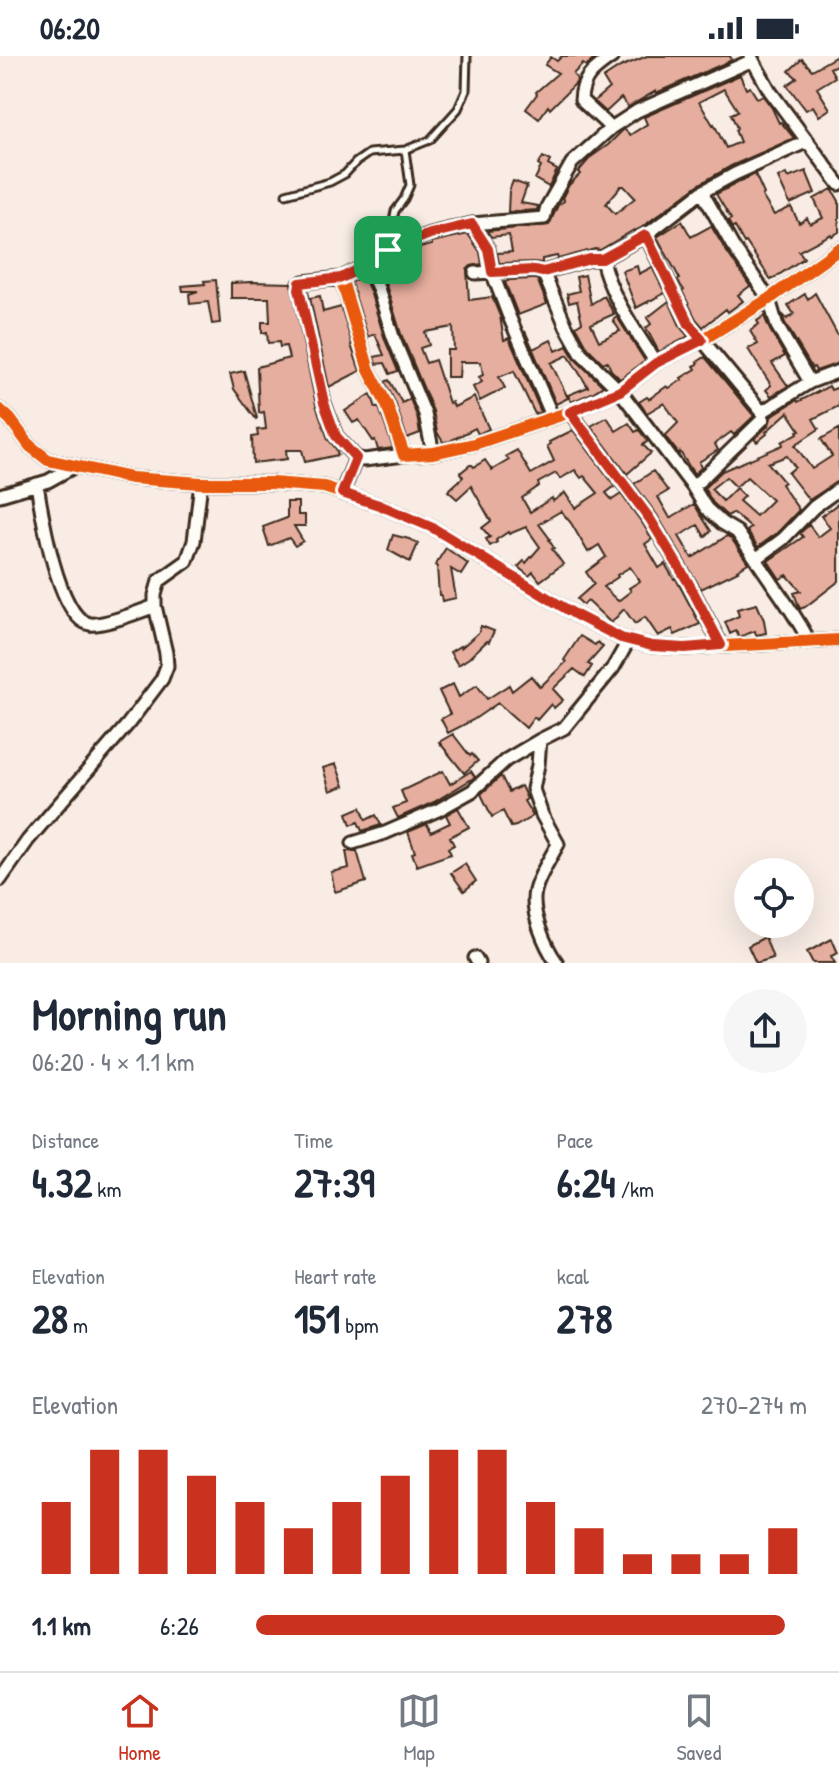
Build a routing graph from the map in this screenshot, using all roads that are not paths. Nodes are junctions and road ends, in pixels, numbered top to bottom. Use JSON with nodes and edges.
{"nodes":[{"id":1,"x":467,"y":56,"type":"edge"},
{"id":2,"x":613,"y":56,"type":"edge"},
{"id":3,"x":752,"y":58,"type":"edge"},
{"id":4,"x":611,"y":128,"type":"junction"},
{"id":5,"x":808,"y":141,"type":"junction"},
{"id":6,"x":405,"y":150,"type":"junction"},
{"id":7,"x":839,"y":184,"type":"edge"},
{"id":8,"x":702,"y":192,"type":"junction"},
{"id":9,"x":286,"y":194,"type":"dead end"},
{"id":10,"x":472,"y":224,"type":"junction"},
{"id":11,"x":646,"y":235,"type":"junction"},
{"id":12,"x":839,"y":249,"type":"edge"},
{"id":13,"x":388,"y":250,"type":"junction"},
{"id":14,"x":602,"y":259,"type":"junction"},
{"id":15,"x":367,"y":264,"type":"junction"},
{"id":16,"x":492,"y":272,"type":"junction"},
{"id":17,"x":543,"y":272,"type":"junction"},
{"id":18,"x":475,"y":273,"type":"dead end"},
{"id":19,"x":341,"y":278,"type":"junction"},
{"id":20,"x":769,"y":299,"type":"junction"},
{"id":21,"x":702,"y":340,"type":"junction"},
{"id":22,"x":656,"y":363,"type":"junction"},
{"id":23,"x":839,"y":371,"type":"edge"},
{"id":24,"x":810,"y":382,"type":"junction"},
{"id":25,"x":620,"y":391,"type":"junction"},
{"id":26,"x":0,"y":410,"type":"edge"},
{"id":27,"x":570,"y":412,"type":"junction"},
{"id":28,"x":762,"y":412,"type":"junction"},
{"id":29,"x":553,"y":418,"type":"junction"},
{"id":30,"x":433,"y":453,"type":"junction"},
{"id":31,"x":404,"y":455,"type":"junction"},
{"id":32,"x":356,"y":458,"type":"junction"},
{"id":33,"x":75,"y":466,"type":"junction"},
{"id":34,"x":201,"y":483,"type":"junction"},
{"id":35,"x":37,"y":484,"type":"junction"},
{"id":36,"x":693,"y":487,"type":"junction"},
{"id":37,"x":839,"y":489,"type":"edge"},
{"id":38,"x":342,"y":493,"type":"junction"},
{"id":39,"x":0,"y":495,"type":"edge"},
{"id":40,"x":756,"y":559,"type":"junction"},
{"id":41,"x":155,"y":606,"type":"junction"},
{"id":42,"x":629,"y":640,"type":"junction"},
{"id":43,"x":839,"y":640,"type":"edge"},
{"id":44,"x":809,"y":641,"type":"junction"},
{"id":45,"x":721,"y":645,"type":"junction"},
{"id":46,"x":540,"y":740,"type":"junction"},
{"id":47,"x":353,"y":843,"type":"dead end"},
{"id":48,"x":0,"y":880,"type":"edge"},
{"id":49,"x":557,"y":963,"type":"edge"}],
"edges":[{"from":1,"to":6,"type":"lane"},
{"from":2,"to":4,"type":"street"},
{"from":3,"to":4,"type":"street"},
{"from":3,"to":5,"type":"street"},
{"from":4,"to":10,"type":"street"},
{"from":5,"to":7,"type":"street"},
{"from":5,"to":8,"type":"street"},
{"from":6,"to":9,"type":"lane"},
{"from":6,"to":13,"type":"lane"},
{"from":8,"to":11,"type":"street"},
{"from":8,"to":20,"type":"street"},
{"from":10,"to":13,"type":"street"},
{"from":10,"to":16,"type":"street"},
{"from":11,"to":14,"type":"street"},
{"from":11,"to":21,"type":"street"},
{"from":12,"to":20,"type":"street"},
{"from":13,"to":15,"type":"street"},
{"from":14,"to":17,"type":"street"},
{"from":14,"to":22,"type":"street"},
{"from":15,"to":19,"type":"street"},
{"from":15,"to":30,"type":"street"},
{"from":16,"to":17,"type":"street"},
{"from":16,"to":18,"type":"street"},
{"from":16,"to":29,"type":"street"},
{"from":17,"to":25,"type":"street"},
{"from":19,"to":31,"type":"street"},
{"from":19,"to":32,"type":"street"},
{"from":20,"to":21,"type":"street"},
{"from":20,"to":24,"type":"street"},
{"from":21,"to":22,"type":"street"},
{"from":21,"to":28,"type":"street"},
{"from":22,"to":25,"type":"street"},
{"from":23,"to":24,"type":"street"},
{"from":24,"to":28,"type":"street"},
{"from":25,"to":27,"type":"street"},
{"from":25,"to":36,"type":"street"},
{"from":26,"to":33,"type":"street"},
{"from":27,"to":29,"type":"street"},
{"from":27,"to":45,"type":"street"},
{"from":28,"to":36,"type":"street"},
{"from":29,"to":30,"type":"street"},
{"from":30,"to":31,"type":"street"},
{"from":31,"to":32,"type":"street"},
{"from":32,"to":38,"type":"street"},
{"from":33,"to":34,"type":"street"},
{"from":33,"to":35,"type":"street"},
{"from":34,"to":38,"type":"street"},
{"from":34,"to":41,"type":"street"},
{"from":35,"to":39,"type":"street"},
{"from":35,"to":41,"type":"street"},
{"from":36,"to":40,"type":"street"},
{"from":37,"to":40,"type":"street"},
{"from":38,"to":42,"type":"street"},
{"from":40,"to":44,"type":"street"},
{"from":41,"to":48,"type":"street"},
{"from":42,"to":45,"type":"street"},
{"from":42,"to":46,"type":"street"},
{"from":43,"to":44,"type":"street"},
{"from":44,"to":45,"type":"street"},
{"from":46,"to":47,"type":"street"},
{"from":46,"to":49,"type":"street"}]}
